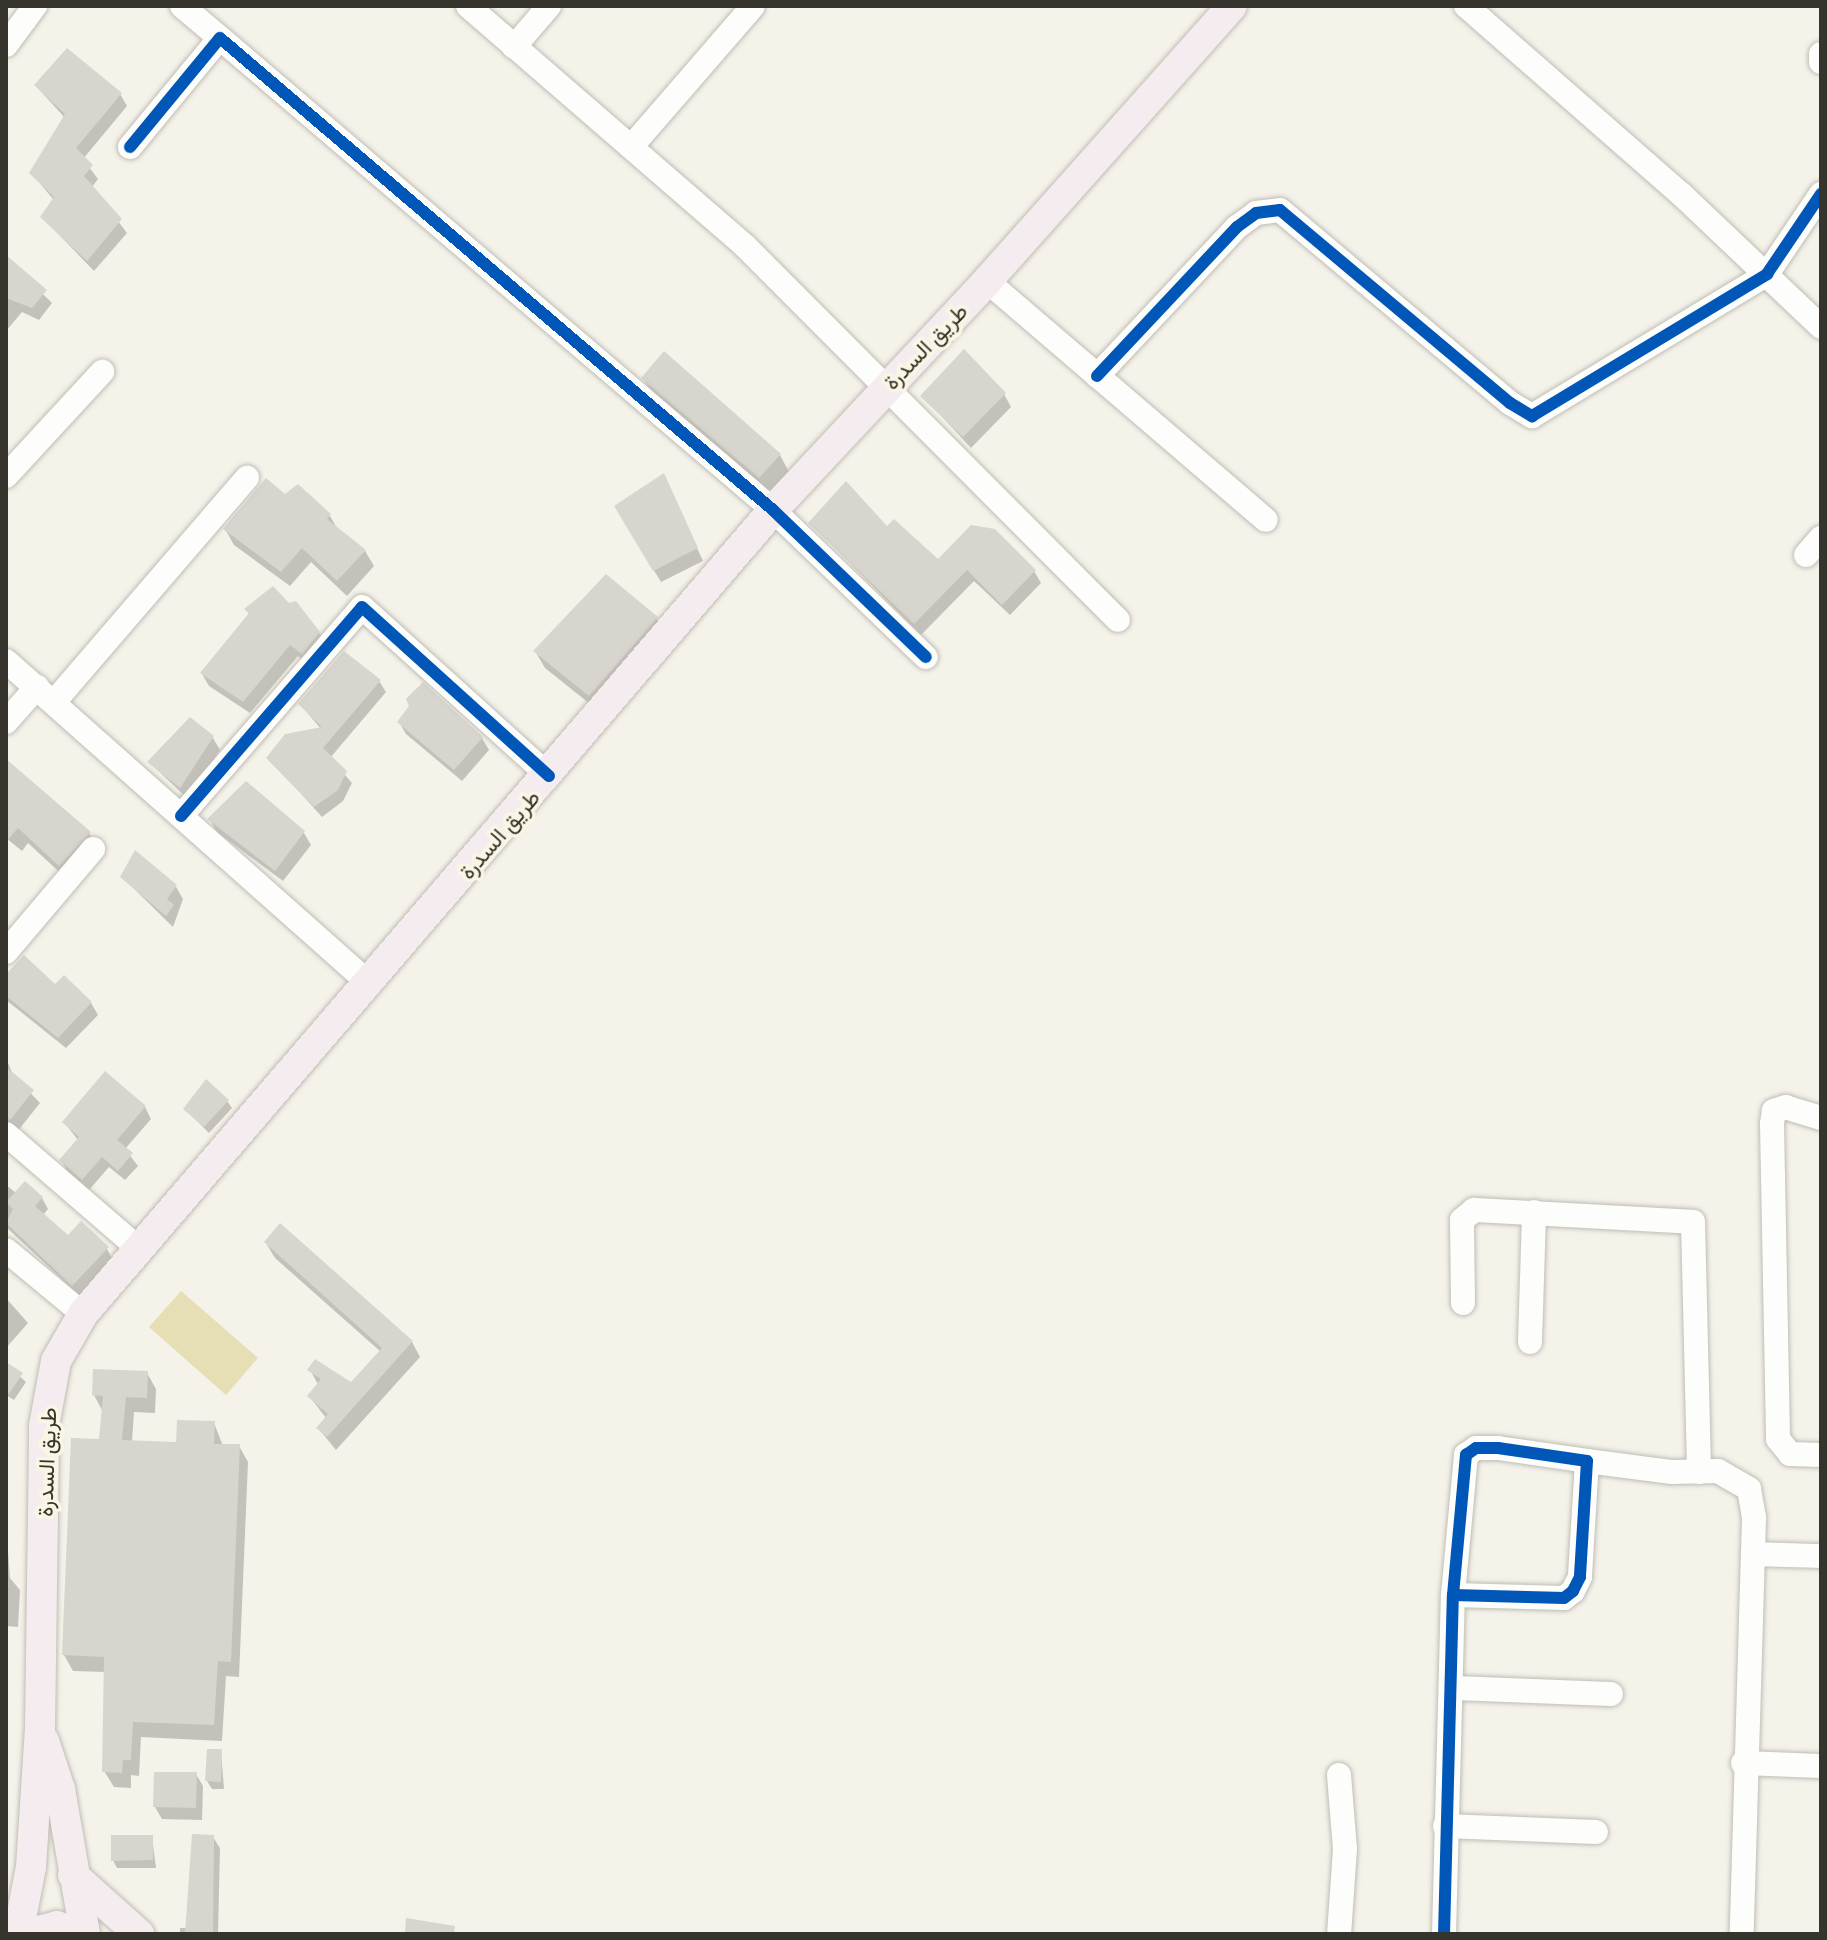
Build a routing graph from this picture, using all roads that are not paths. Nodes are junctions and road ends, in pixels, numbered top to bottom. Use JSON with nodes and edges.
{"nodes":[{"id":1,"x":35,"y":6,"type":"edge"},
{"id":2,"x":182,"y":6,"type":"edge"},
{"id":3,"x":468,"y":6,"type":"edge"},
{"id":4,"x":549,"y":6,"type":"edge"},
{"id":5,"x":753,"y":6,"type":"edge"},
{"id":6,"x":1466,"y":6,"type":"edge"},
{"id":7,"x":1219,"y":11,"type":"edge"},
{"id":8,"x":220,"y":38,"type":"junction"},
{"id":9,"x":6,"y":45,"type":"edge"},
{"id":10,"x":514,"y":47,"type":"junction"},
{"id":11,"x":1821,"y":54,"type":"edge"},
{"id":12,"x":1821,"y":62,"type":"edge"},
{"id":13,"x":130,"y":147,"type":"dead end"},
{"id":14,"x":631,"y":147,"type":"junction"},
{"id":15,"x":1821,"y":194,"type":"edge"},
{"id":16,"x":1767,"y":274,"type":"junction"},
{"id":17,"x":987,"y":281,"type":"junction"},
{"id":18,"x":1821,"y":327,"type":"edge"},
{"id":19,"x":102,"y":372,"type":"dead end"},
{"id":20,"x":1097,"y":376,"type":"junction"},
{"id":21,"x":885,"y":387,"type":"junction"},
{"id":22,"x":6,"y":476,"type":"edge"},
{"id":23,"x":247,"y":478,"type":"dead end"},
{"id":24,"x":773,"y":510,"type":"junction"},
{"id":25,"x":1266,"y":520,"type":"dead end"},
{"id":26,"x":1118,"y":620,"type":"dead end"},
{"id":27,"x":926,"y":657,"type":"dead end"},
{"id":28,"x":6,"y":661,"type":"edge"},
{"id":29,"x":46,"y":695,"type":"junction"},
{"id":30,"x":6,"y":722,"type":"edge"},
{"id":31,"x":549,"y":776,"type":"junction"},
{"id":32,"x":181,"y":816,"type":"junction"},
{"id":33,"x":93,"y":849,"type":"dead end"},
{"id":34,"x":6,"y":952,"type":"edge"},
{"id":35,"x":368,"y":982,"type":"junction"},
{"id":36,"x":1821,"y":1118,"type":"edge"},
{"id":37,"x":6,"y":1134,"type":"edge"},
{"id":38,"x":1534,"y":1212,"type":"junction"},
{"id":39,"x":139,"y":1249,"type":"junction"},
{"id":40,"x":6,"y":1250,"type":"edge"},
{"id":41,"x":1463,"y":1303,"type":"dead end"},
{"id":42,"x":83,"y":1314,"type":"junction"},
{"id":43,"x":1530,"y":1342,"type":"dead end"},
{"id":44,"x":1821,"y":1455,"type":"edge"},
{"id":45,"x":1587,"y":1461,"type":"junction"},
{"id":46,"x":1699,"y":1472,"type":"junction"},
{"id":47,"x":1753,"y":1554,"type":"junction"},
{"id":48,"x":1821,"y":1556,"type":"edge"},
{"id":49,"x":1453,"y":1595,"type":"junction"},
{"id":50,"x":1454,"y":1688,"type":"junction"},
{"id":51,"x":1611,"y":1694,"type":"dead end"},
{"id":52,"x":40,"y":1728,"type":"junction"},
{"id":53,"x":1743,"y":1763,"type":"junction"},
{"id":54,"x":1821,"y":1766,"type":"edge"},
{"id":55,"x":1339,"y":1775,"type":"dead end"},
{"id":56,"x":1445,"y":1826,"type":"junction"},
{"id":57,"x":1596,"y":1832,"type":"dead end"},
{"id":58,"x":73,"y":1875,"type":"junction"},
{"id":59,"x":18,"y":1934,"type":"edge"},
{"id":60,"x":26,"y":1934,"type":"edge"},
{"id":61,"x":79,"y":1934,"type":"edge"},
{"id":62,"x":85,"y":1934,"type":"edge"},
{"id":63,"x":139,"y":1934,"type":"edge"},
{"id":64,"x":1339,"y":1934,"type":"edge"},
{"id":65,"x":1444,"y":1934,"type":"edge"},
{"id":66,"x":1742,"y":1934,"type":"edge"}],
"edges":[{"from":1,"to":9,"type":"street"},
{"from":2,"to":8,"type":"street"},
{"from":3,"to":10,"type":"street"},
{"from":4,"to":10,"type":"street"},
{"from":5,"to":14,"type":"street"},
{"from":6,"to":16,"type":"street"},
{"from":7,"to":17,"type":"main road","name":"طريق السدرة"},
{"from":8,"to":13,"type":"street"},
{"from":8,"to":24,"type":"street"},
{"from":10,"to":14,"type":"street"},
{"from":11,"to":12,"type":"street"},
{"from":14,"to":21,"type":"street"},
{"from":15,"to":16,"type":"street"},
{"from":16,"to":18,"type":"street"},
{"from":16,"to":20,"type":"street"},
{"from":17,"to":20,"type":"street"},
{"from":17,"to":21,"type":"main road","name":"طريق السدرة"},
{"from":19,"to":22,"type":"street"},
{"from":20,"to":25,"type":"street"},
{"from":21,"to":24,"type":"main road","name":"طريق السدرة"},
{"from":21,"to":26,"type":"street"},
{"from":23,"to":29,"type":"street"},
{"from":24,"to":27,"type":"street"},
{"from":24,"to":31,"type":"main road","name":"طريق السدرة"},
{"from":28,"to":29,"type":"street"},
{"from":29,"to":30,"type":"street"},
{"from":29,"to":32,"type":"street"},
{"from":31,"to":32,"type":"street"},
{"from":31,"to":35,"type":"main road","name":"طريق السدرة"},
{"from":32,"to":35,"type":"street"},
{"from":33,"to":34,"type":"street"},
{"from":35,"to":39,"type":"main road","name":"طريق السدرة"},
{"from":36,"to":44,"type":"street"},
{"from":37,"to":39,"type":"street"},
{"from":38,"to":41,"type":"street"},
{"from":38,"to":43,"type":"street"},
{"from":38,"to":46,"type":"street"},
{"from":39,"to":42,"type":"main road","name":"طريق السدرة"},
{"from":40,"to":42,"type":"street"},
{"from":42,"to":52,"type":"main road","name":"طريق السدرة"},
{"from":45,"to":46,"type":"street"},
{"from":45,"to":49,"type":"street"},
{"from":45,"to":49,"type":"street"},
{"from":46,"to":47,"type":"street"},
{"from":47,"to":48,"type":"street"},
{"from":47,"to":53,"type":"street"},
{"from":49,"to":50,"type":"street"},
{"from":50,"to":51,"type":"street"},
{"from":50,"to":56,"type":"street"},
{"from":52,"to":58,"type":"main road"},
{"from":52,"to":59,"type":"main road","name":"طريق السدرة"},
{"from":53,"to":54,"type":"street"},
{"from":53,"to":66,"type":"street"},
{"from":55,"to":64,"type":"street"},
{"from":56,"to":57,"type":"street"},
{"from":56,"to":65,"type":"street"},
{"from":58,"to":62,"type":"main road"},
{"from":58,"to":63,"type":"main road"},
{"from":60,"to":61,"type":"main road"}]}
